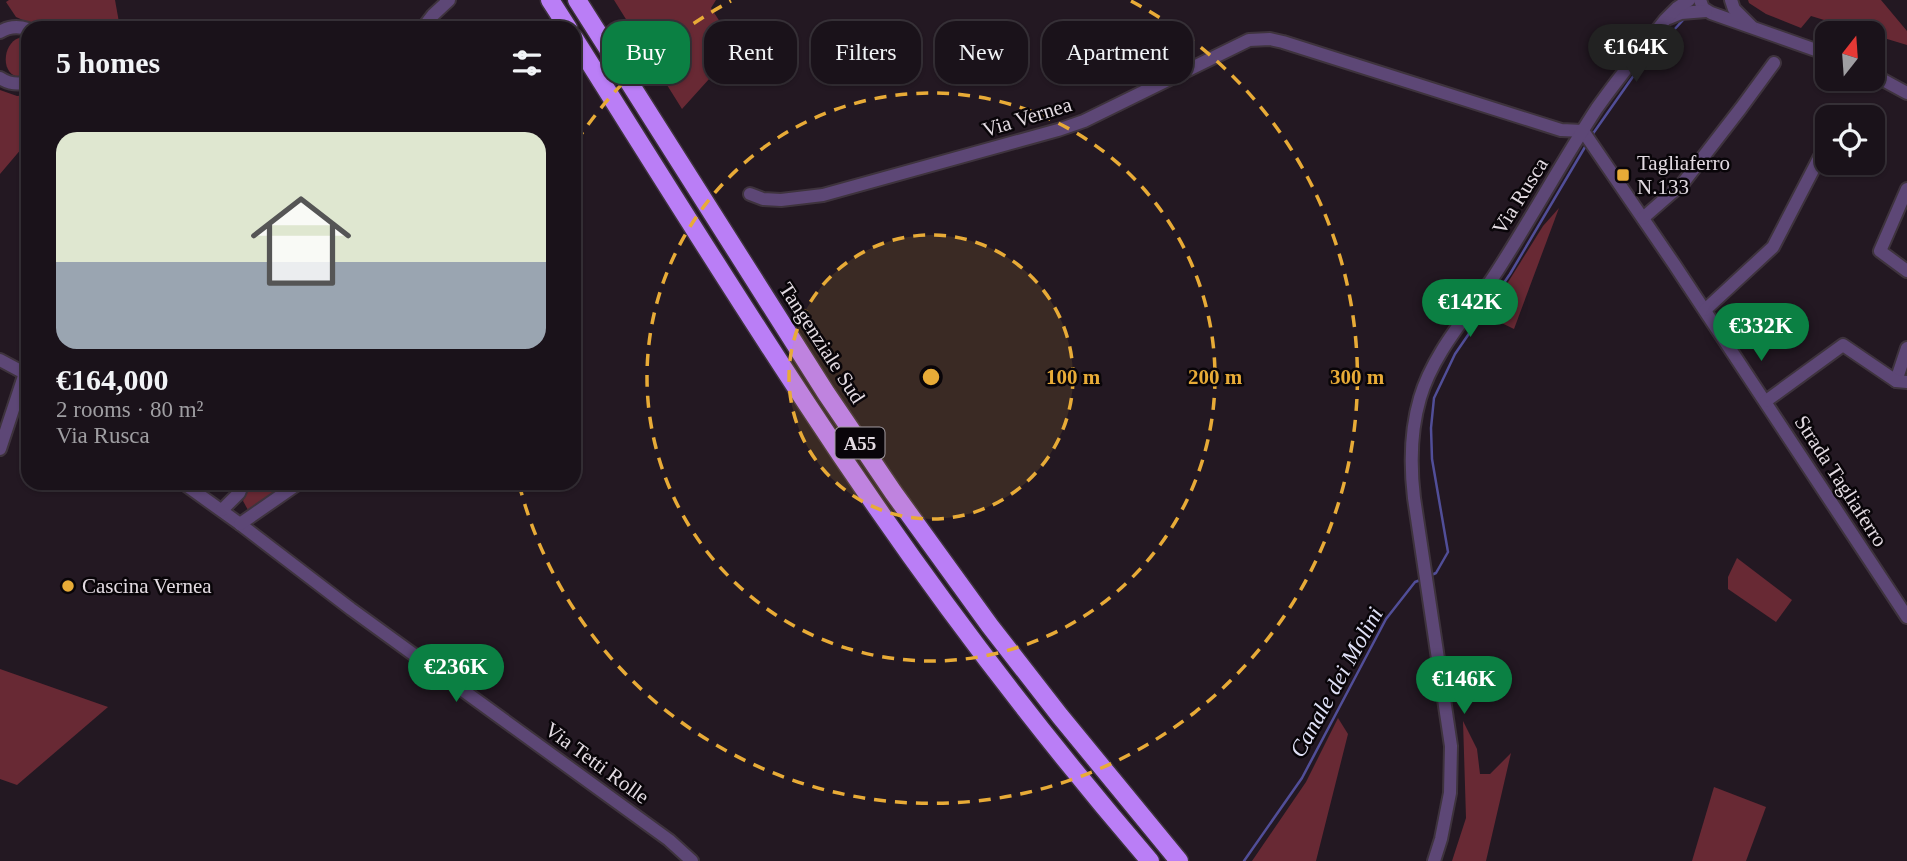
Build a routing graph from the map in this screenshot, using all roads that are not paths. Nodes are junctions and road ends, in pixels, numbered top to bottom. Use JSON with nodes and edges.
{"nodes":[{"id":1,"x":449,"y":0,"type":"edge"},
{"id":2,"x":550,"y":0,"type":"edge"},
{"id":3,"x":577,"y":0,"type":"edge"},
{"id":4,"x":1689,"y":0,"type":"edge"},
{"id":5,"x":1731,"y":0,"type":"edge"},
{"id":6,"x":1706,"y":8,"type":"edge"},
{"id":7,"x":1665,"y":20,"type":"junction"},
{"id":8,"x":428,"y":21,"type":"edge"},
{"id":9,"x":564,"y":21,"type":"edge"},
{"id":10,"x":21,"y":26,"type":"edge"},
{"id":11,"x":2,"y":27,"type":"edge"},
{"id":12,"x":1753,"y":29,"type":"junction"},
{"id":13,"x":581,"y":49,"type":"edge"},
{"id":14,"x":1815,"y":49,"type":"edge"},
{"id":15,"x":1773,"y":63,"type":"dead end"},
{"id":16,"x":0,"y":78,"type":"edge"},
{"id":17,"x":1885,"y":81,"type":"edge"},
{"id":18,"x":21,"y":83,"type":"edge"},
{"id":19,"x":1907,"y":93,"type":"edge"},
{"id":20,"x":1583,"y":131,"type":"junction"},
{"id":21,"x":1815,"y":166,"type":"edge"},
{"id":22,"x":1907,"y":190,"type":"edge"},
{"id":23,"x":750,"y":194,"type":"dead end"},
{"id":24,"x":1643,"y":218,"type":"junction"},
{"id":25,"x":1907,"y":271,"type":"edge"},
{"id":26,"x":1705,"y":310,"type":"junction"},
{"id":27,"x":1907,"y":348,"type":"edge"},
{"id":28,"x":0,"y":360,"type":"edge"},
{"id":29,"x":21,"y":371,"type":"edge"},
{"id":30,"x":1902,"y":382,"type":"edge"},
{"id":31,"x":21,"y":388,"type":"edge"},
{"id":32,"x":1766,"y":401,"type":"junction"},
{"id":33,"x":0,"y":449,"type":"edge"},
{"id":34,"x":193,"y":490,"type":"edge"},
{"id":35,"x":240,"y":490,"type":"edge"},
{"id":36,"x":289,"y":490,"type":"edge"},
{"id":37,"x":222,"y":510,"type":"junction"},
{"id":38,"x":240,"y":524,"type":"junction"},
{"id":39,"x":1907,"y":617,"type":"edge"},
{"id":40,"x":692,"y":861,"type":"edge"},
{"id":41,"x":1150,"y":861,"type":"edge"},
{"id":42,"x":1179,"y":861,"type":"edge"},
{"id":43,"x":1434,"y":861,"type":"edge"}],
"edges":[{"from":1,"to":8,"type":"street"},
{"from":2,"to":9,"type":"highway"},
{"from":3,"to":42,"type":"highway","name":"Tangenziale Sud","number":"A55"},
{"from":4,"to":7,"type":"street","name":"Via Rusca"},
{"from":5,"to":6,"type":"street"},
{"from":5,"to":12,"type":"street"},
{"from":6,"to":7,"type":"street"},
{"from":6,"to":12,"type":"street"},
{"from":7,"to":20,"type":"street","name":"Via Rusca"},
{"from":10,"to":11,"type":"street"},
{"from":12,"to":14,"type":"street"},
{"from":13,"to":41,"type":"highway","number":"A55"},
{"from":15,"to":24,"type":"street"},
{"from":16,"to":18,"type":"street"},
{"from":17,"to":19,"type":"street"},
{"from":20,"to":23,"type":"street","name":"Via Vernea"},
{"from":20,"to":24,"type":"street","name":"Strada Tagliaferro"},
{"from":20,"to":43,"type":"street","name":"Via Rusca"},
{"from":21,"to":26,"type":"street"},
{"from":22,"to":25,"type":"street"},
{"from":24,"to":26,"type":"street","name":"Strada Tagliaferro"},
{"from":26,"to":32,"type":"street","name":"Strada Tagliaferro"},
{"from":27,"to":30,"type":"street"},
{"from":28,"to":29,"type":"street"},
{"from":30,"to":32,"type":"street"},
{"from":31,"to":33,"type":"street"},
{"from":32,"to":39,"type":"street","name":"Strada Tagliaferro"},
{"from":34,"to":37,"type":"street"},
{"from":35,"to":37,"type":"street"},
{"from":36,"to":38,"type":"street"},
{"from":37,"to":38,"type":"street"},
{"from":38,"to":40,"type":"street","name":"Via Tetti Rolle"}]}
